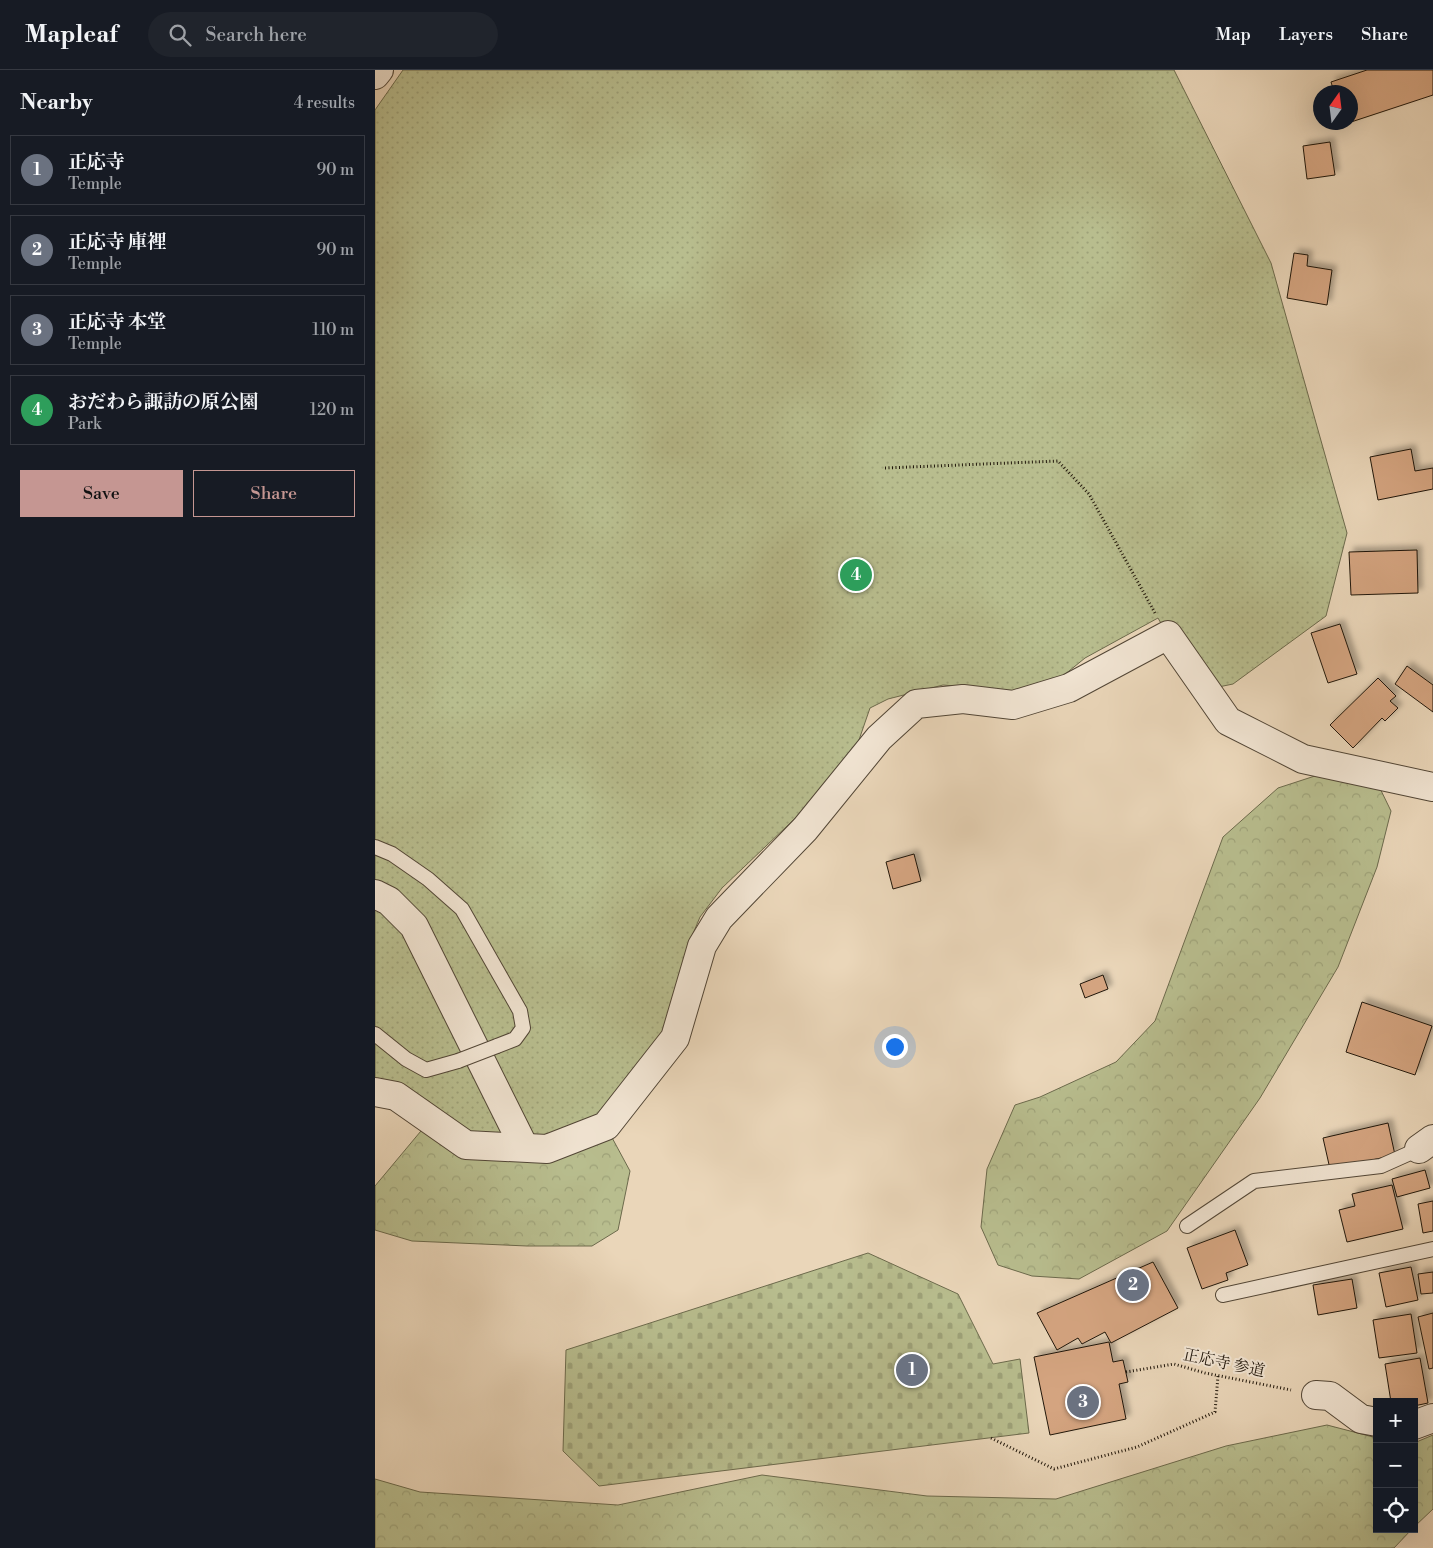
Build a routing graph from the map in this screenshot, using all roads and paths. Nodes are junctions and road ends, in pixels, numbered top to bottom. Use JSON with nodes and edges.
{"nodes":[{"id":1,"x":379,"y":70,"type":"edge"},
{"id":2,"x":375,"y":75,"type":"edge"},
{"id":3,"x":885,"y":468,"type":"dead end"},
{"id":4,"x":1168,"y":635,"type":"junction"},
{"id":5,"x":1433,"y":787,"type":"edge"},
{"id":6,"x":375,"y":847,"type":"edge"},
{"id":7,"x":375,"y":894,"type":"edge"},
{"id":8,"x":375,"y":1034,"type":"edge"},
{"id":9,"x":375,"y":1092,"type":"edge"},
{"id":10,"x":1426,"y":1144,"type":"edge"},
{"id":11,"x":524,"y":1147,"type":"junction"},
{"id":12,"x":1187,"y":1226,"type":"dead end"},
{"id":13,"x":1433,"y":1249,"type":"edge"},
{"id":14,"x":1223,"y":1295,"type":"dead end"},
{"id":15,"x":1126,"y":1372,"type":"dead end"},
{"id":16,"x":1219,"y":1376,"type":"junction"},
{"id":17,"x":1316,"y":1395,"type":"joint"},
{"id":18,"x":1433,"y":1418,"type":"edge"},
{"id":19,"x":1373,"y":1421,"type":"edge"},
{"id":20,"x":1418,"y":1424,"type":"edge"},
{"id":21,"x":991,"y":1438,"type":"dead end"}],
"edges":[{"from":1,"to":2,"type":"street"},
{"from":3,"to":4,"type":"path"},
{"from":4,"to":5,"type":"street"},
{"from":4,"to":11,"type":"street"},
{"from":6,"to":8,"type":"lane","bridge":true},
{"from":7,"to":11,"type":"street"},
{"from":9,"to":11,"type":"street"},
{"from":10,"to":12,"type":"lane"},
{"from":13,"to":14,"type":"lane"},
{"from":15,"to":16,"type":"path","name":"正応寺 参道"},
{"from":16,"to":17,"type":"path","name":"正応寺 参道"},
{"from":16,"to":21,"type":"path"},
{"from":17,"to":19,"type":"street"},
{"from":18,"to":20,"type":"street"}]}
